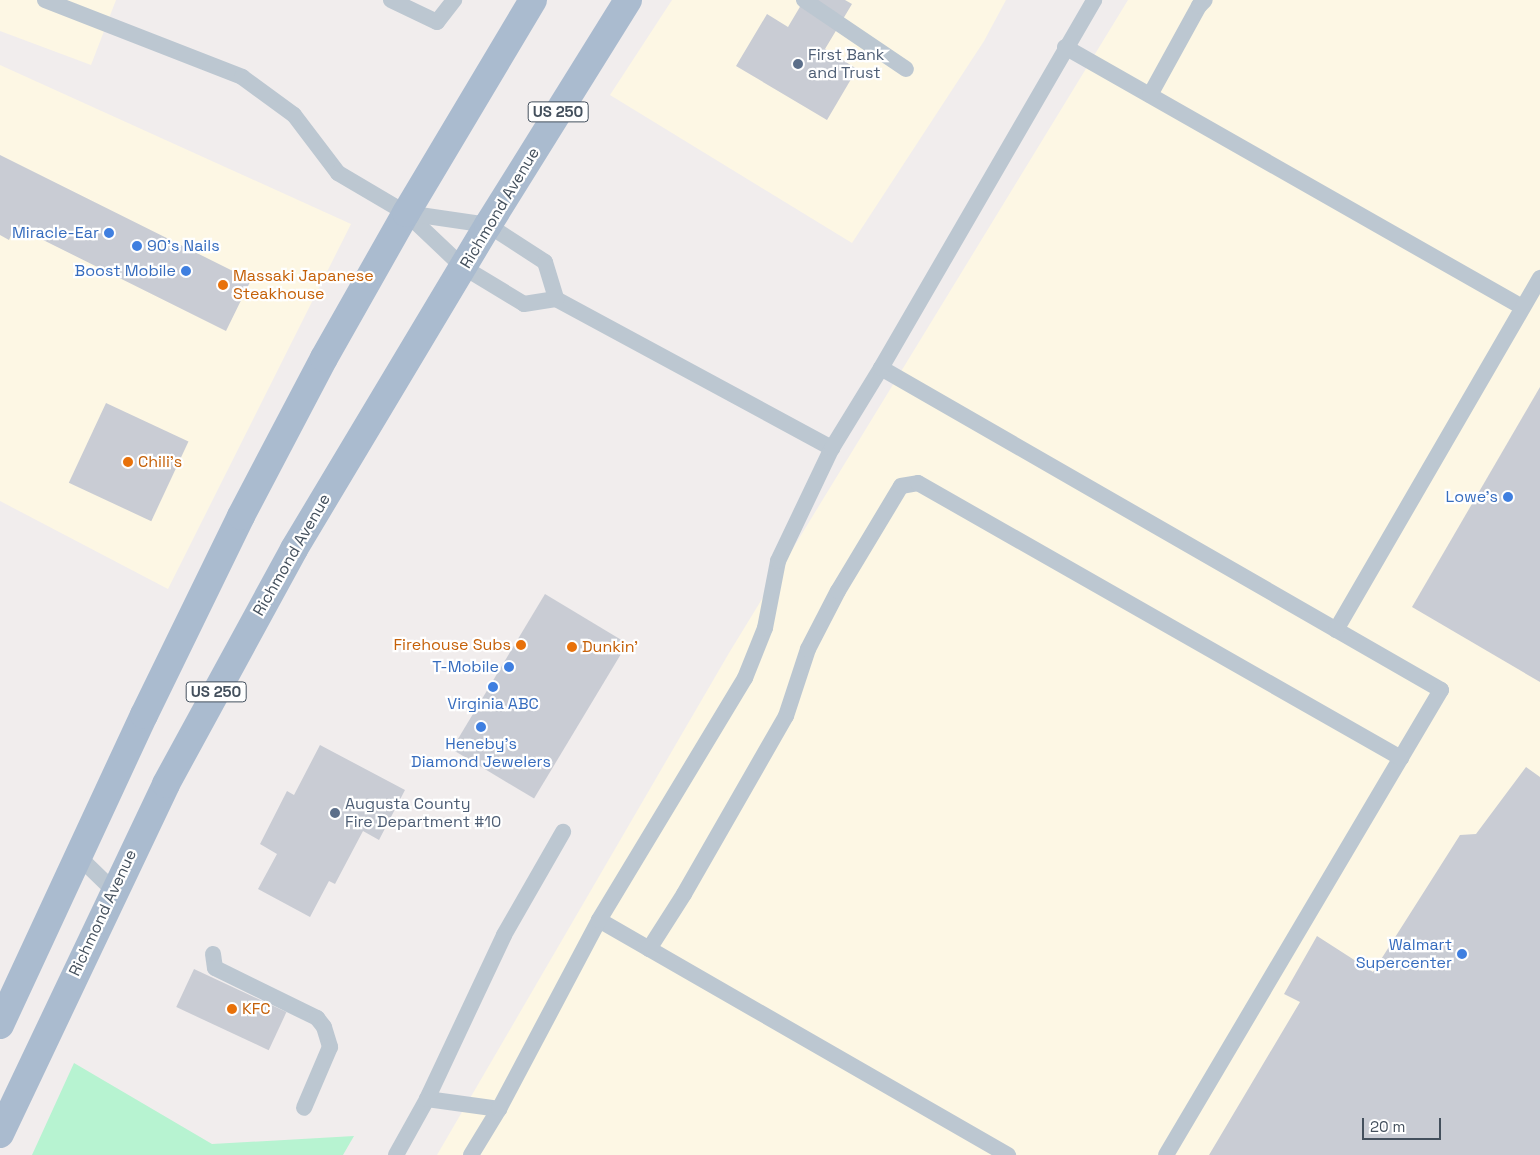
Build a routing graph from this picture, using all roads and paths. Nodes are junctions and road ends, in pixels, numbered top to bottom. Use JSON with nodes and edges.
{"nodes":[{"id":1,"x":391,"y":0,"type":"edge"},
{"id":2,"x":454,"y":0,"type":"edge"},
{"id":3,"x":533,"y":0,"type":"edge"},
{"id":4,"x":628,"y":0,"type":"edge"},
{"id":5,"x":804,"y":0,"type":"edge"},
{"id":6,"x":1094,"y":0,"type":"edge"},
{"id":7,"x":1205,"y":0,"type":"edge"},
{"id":8,"x":54,"y":2,"type":"edge"},
{"id":9,"x":1065,"y":47,"type":"junction"},
{"id":10,"x":906,"y":69,"type":"dead end"},
{"id":11,"x":1150,"y":95,"type":"junction"},
{"id":12,"x":406,"y":212,"type":"junction"},
{"id":13,"x":488,"y":224,"type":"junction"},
{"id":14,"x":463,"y":267,"type":"junction"},
{"id":15,"x":1540,"y":278,"type":"edge"},
{"id":16,"x":556,"y":299,"type":"junction"},
{"id":17,"x":1522,"y":307,"type":"junction"},
{"id":18,"x":881,"y":368,"type":"junction"},
{"id":19,"x":832,"y":448,"type":"junction"},
{"id":20,"x":1336,"y":630,"type":"junction"},
{"id":21,"x":1400,"y":758,"type":"junction"},
{"id":22,"x":563,"y":832,"type":"dead end"},
{"id":23,"x":78,"y":856,"type":"junction"},
{"id":24,"x":114,"y":891,"type":"junction"},
{"id":25,"x":598,"y":920,"type":"junction"},
{"id":26,"x":649,"y":950,"type":"junction"},
{"id":27,"x":213,"y":954,"type":"dead end"},
{"id":28,"x":0,"y":1025,"type":"edge"},
{"id":29,"x":427,"y":1099,"type":"junction"},
{"id":30,"x":304,"y":1108,"type":"dead end"},
{"id":31,"x":498,"y":1109,"type":"junction"},
{"id":32,"x":0,"y":1134,"type":"edge"},
{"id":33,"x":396,"y":1155,"type":"edge"},
{"id":34,"x":471,"y":1155,"type":"edge"},
{"id":35,"x":1008,"y":1155,"type":"edge"},
{"id":36,"x":1166,"y":1155,"type":"edge"}],
"edges":[{"from":1,"to":2,"type":"lane"},
{"from":3,"to":12,"type":"main road","number":"US 250"},
{"from":4,"to":13,"type":"main road","name":"Richmond Avenue","number":"US 250"},
{"from":5,"to":10,"type":"lane"},
{"from":6,"to":9,"type":"lane"},
{"from":7,"to":11,"type":"lane"},
{"from":8,"to":12,"type":"lane"},
{"from":9,"to":11,"type":"lane"},
{"from":9,"to":18,"type":"lane"},
{"from":11,"to":17,"type":"lane"},
{"from":12,"to":13,"type":"lane"},
{"from":12,"to":14,"type":"lane"},
{"from":12,"to":23,"type":"main road","number":"US 250"},
{"from":13,"to":14,"type":"main road","name":"Richmond Avenue","number":"US 250"},
{"from":13,"to":16,"type":"lane"},
{"from":14,"to":16,"type":"lane"},
{"from":14,"to":24,"type":"main road","name":"Richmond Avenue","number":"US 250"},
{"from":15,"to":17,"type":"lane"},
{"from":16,"to":19,"type":"lane"},
{"from":17,"to":20,"type":"lane"},
{"from":18,"to":19,"type":"lane"},
{"from":18,"to":20,"type":"lane"},
{"from":19,"to":25,"type":"lane"},
{"from":20,"to":21,"type":"lane"},
{"from":21,"to":26,"type":"lane"},
{"from":21,"to":36,"type":"lane"},
{"from":22,"to":29,"type":"lane"},
{"from":23,"to":24,"type":"lane"},
{"from":23,"to":28,"type":"main road","number":"US 250"},
{"from":24,"to":32,"type":"main road","name":"Richmond Avenue","number":"US 250"},
{"from":25,"to":26,"type":"lane"},
{"from":25,"to":31,"type":"lane"},
{"from":26,"to":35,"type":"lane"},
{"from":27,"to":30,"type":"lane"},
{"from":29,"to":31,"type":"lane"},
{"from":29,"to":33,"type":"lane"},
{"from":31,"to":34,"type":"lane"}]}
